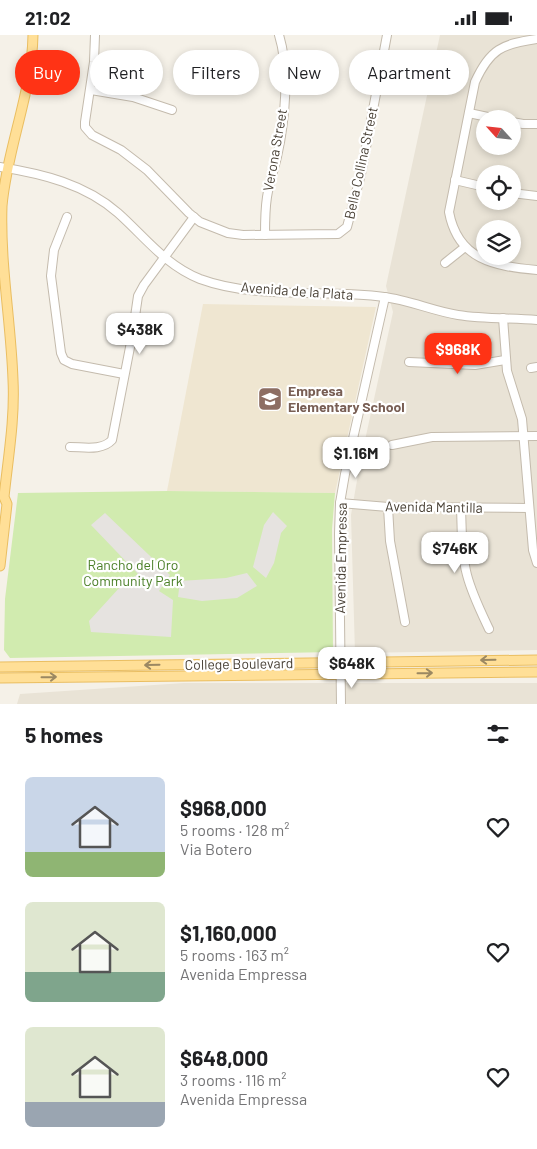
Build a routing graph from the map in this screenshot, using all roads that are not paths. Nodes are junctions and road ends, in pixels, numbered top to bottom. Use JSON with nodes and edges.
{"nodes":[{"id":1,"x":33,"y":35,"type":"edge"},
{"id":2,"x":95,"y":35,"type":"edge"},
{"id":3,"x":279,"y":35,"type":"edge"},
{"id":4,"x":388,"y":35,"type":"edge"},
{"id":5,"x":537,"y":39,"type":"edge"},
{"id":6,"x":94,"y":50,"type":"edge"},
{"id":7,"x":90,"y":95,"type":"edge"},
{"id":8,"x":121,"y":95,"type":"edge"},
{"id":9,"x":172,"y":110,"type":"dead end"},
{"id":10,"x":469,"y":113,"type":"junction"},
{"id":11,"x":476,"y":114,"type":"edge"},
{"id":12,"x":521,"y":124,"type":"edge"},
{"id":13,"x":537,"y":124,"type":"edge"},
{"id":14,"x":4,"y":167,"type":"edge"},
{"id":15,"x":455,"y":180,"type":"junction"},
{"id":16,"x":476,"y":185,"type":"edge"},
{"id":17,"x":521,"y":194,"type":"edge"},
{"id":18,"x":537,"y":196,"type":"edge"},
{"id":19,"x":67,"y":217,"type":"dead end"},
{"id":20,"x":194,"y":217,"type":"junction"},
{"id":21,"x":265,"y":235,"type":"junction"},
{"id":22,"x":465,"y":247,"type":"junction"},
{"id":23,"x":164,"y":257,"type":"junction"},
{"id":24,"x":445,"y":263,"type":"dead end"},
{"id":25,"x":537,"y":270,"type":"edge"},
{"id":26,"x":385,"y":297,"type":"junction"},
{"id":27,"x":503,"y":318,"type":"junction"},
{"id":28,"x":537,"y":319,"type":"edge"},
{"id":29,"x":505,"y":360,"type":"junction"},
{"id":30,"x":409,"y":362,"type":"dead end"},
{"id":31,"x":124,"y":374,"type":"junction"},
{"id":32,"x":537,"y":436,"type":"edge"},
{"id":33,"x":523,"y":437,"type":"junction"},
{"id":34,"x":392,"y":445,"type":"dead end"},
{"id":35,"x":70,"y":447,"type":"dead end"},
{"id":36,"x":2,"y":499,"type":"edge"},
{"id":37,"x":340,"y":503,"type":"junction"},
{"id":38,"x":388,"y":507,"type":"junction"},
{"id":39,"x":462,"y":508,"type":"junction"},
{"id":40,"x":529,"y":508,"type":"junction"},
{"id":41,"x":537,"y":563,"type":"edge"},
{"id":42,"x":0,"y":566,"type":"edge"},
{"id":43,"x":404,"y":622,"type":"dead end"},
{"id":44,"x":489,"y":629,"type":"dead end"},
{"id":45,"x":537,"y":660,"type":"edge"},
{"id":46,"x":341,"y":662,"type":"junction"},
{"id":47,"x":0,"y":667,"type":"edge"},
{"id":48,"x":537,"y":672,"type":"edge"},
{"id":49,"x":341,"y":675,"type":"junction"},
{"id":50,"x":0,"y":678,"type":"edge"},
{"id":51,"x":342,"y":704,"type":"edge"}],
"edges":[{"from":1,"to":14,"type":"main road"},
{"from":2,"to":6,"type":"street","name":"Bella Collina Street"},
{"from":3,"to":21,"type":"street","name":"Verona Street"},
{"from":4,"to":21,"type":"street","name":"Bella Collina Street"},
{"from":5,"to":10,"type":"street"},
{"from":7,"to":20,"type":"street","name":"Bella Collina Street"},
{"from":8,"to":9,"type":"street"},
{"from":10,"to":11,"type":"street"},
{"from":10,"to":15,"type":"street"},
{"from":12,"to":13,"type":"street"},
{"from":14,"to":23,"type":"street","name":"Avenida de la Plata"},
{"from":14,"to":36,"type":"main road"},
{"from":15,"to":16,"type":"street"},
{"from":15,"to":22,"type":"street"},
{"from":17,"to":18,"type":"street"},
{"from":19,"to":31,"type":"street"},
{"from":20,"to":21,"type":"street","name":"Bella Collina Street"},
{"from":20,"to":23,"type":"street"},
{"from":22,"to":24,"type":"street"},
{"from":22,"to":25,"type":"street"},
{"from":23,"to":26,"type":"street","name":"Avenida de la Plata"},
{"from":23,"to":31,"type":"street"},
{"from":26,"to":27,"type":"street","name":"Avenida de la Plata"},
{"from":26,"to":37,"type":"street","name":"Avenida Empressa"},
{"from":27,"to":28,"type":"street","name":"Avenida de la Plata"},
{"from":27,"to":29,"type":"street"},
{"from":29,"to":30,"type":"street"},
{"from":29,"to":33,"type":"street"},
{"from":31,"to":35,"type":"street"},
{"from":32,"to":33,"type":"street"},
{"from":33,"to":34,"type":"street"},
{"from":33,"to":40,"type":"street"},
{"from":36,"to":42,"type":"main road"},
{"from":37,"to":38,"type":"street","name":"Avenida Mantilla"},
{"from":37,"to":46,"type":"street","name":"Avenida Empressa"},
{"from":38,"to":39,"type":"street","name":"Avenida Mantilla"},
{"from":38,"to":43,"type":"street"},
{"from":39,"to":40,"type":"street","name":"Avenida Mantilla"},
{"from":39,"to":44,"type":"street"},
{"from":40,"to":41,"type":"street"},
{"from":45,"to":46,"type":"main road","name":"College Boulevard","one_way":true},
{"from":46,"to":47,"type":"main road","name":"College Boulevard","one_way":true},
{"from":46,"to":49,"type":"street","name":"Avenida Empressa"},
{"from":49,"to":48,"type":"main road","name":"College Boulevard","one_way":true},
{"from":50,"to":49,"type":"main road","name":"College Boulevard","one_way":true},
{"from":49,"to":51,"type":"street","name":"Avenida Empressa"}]}
